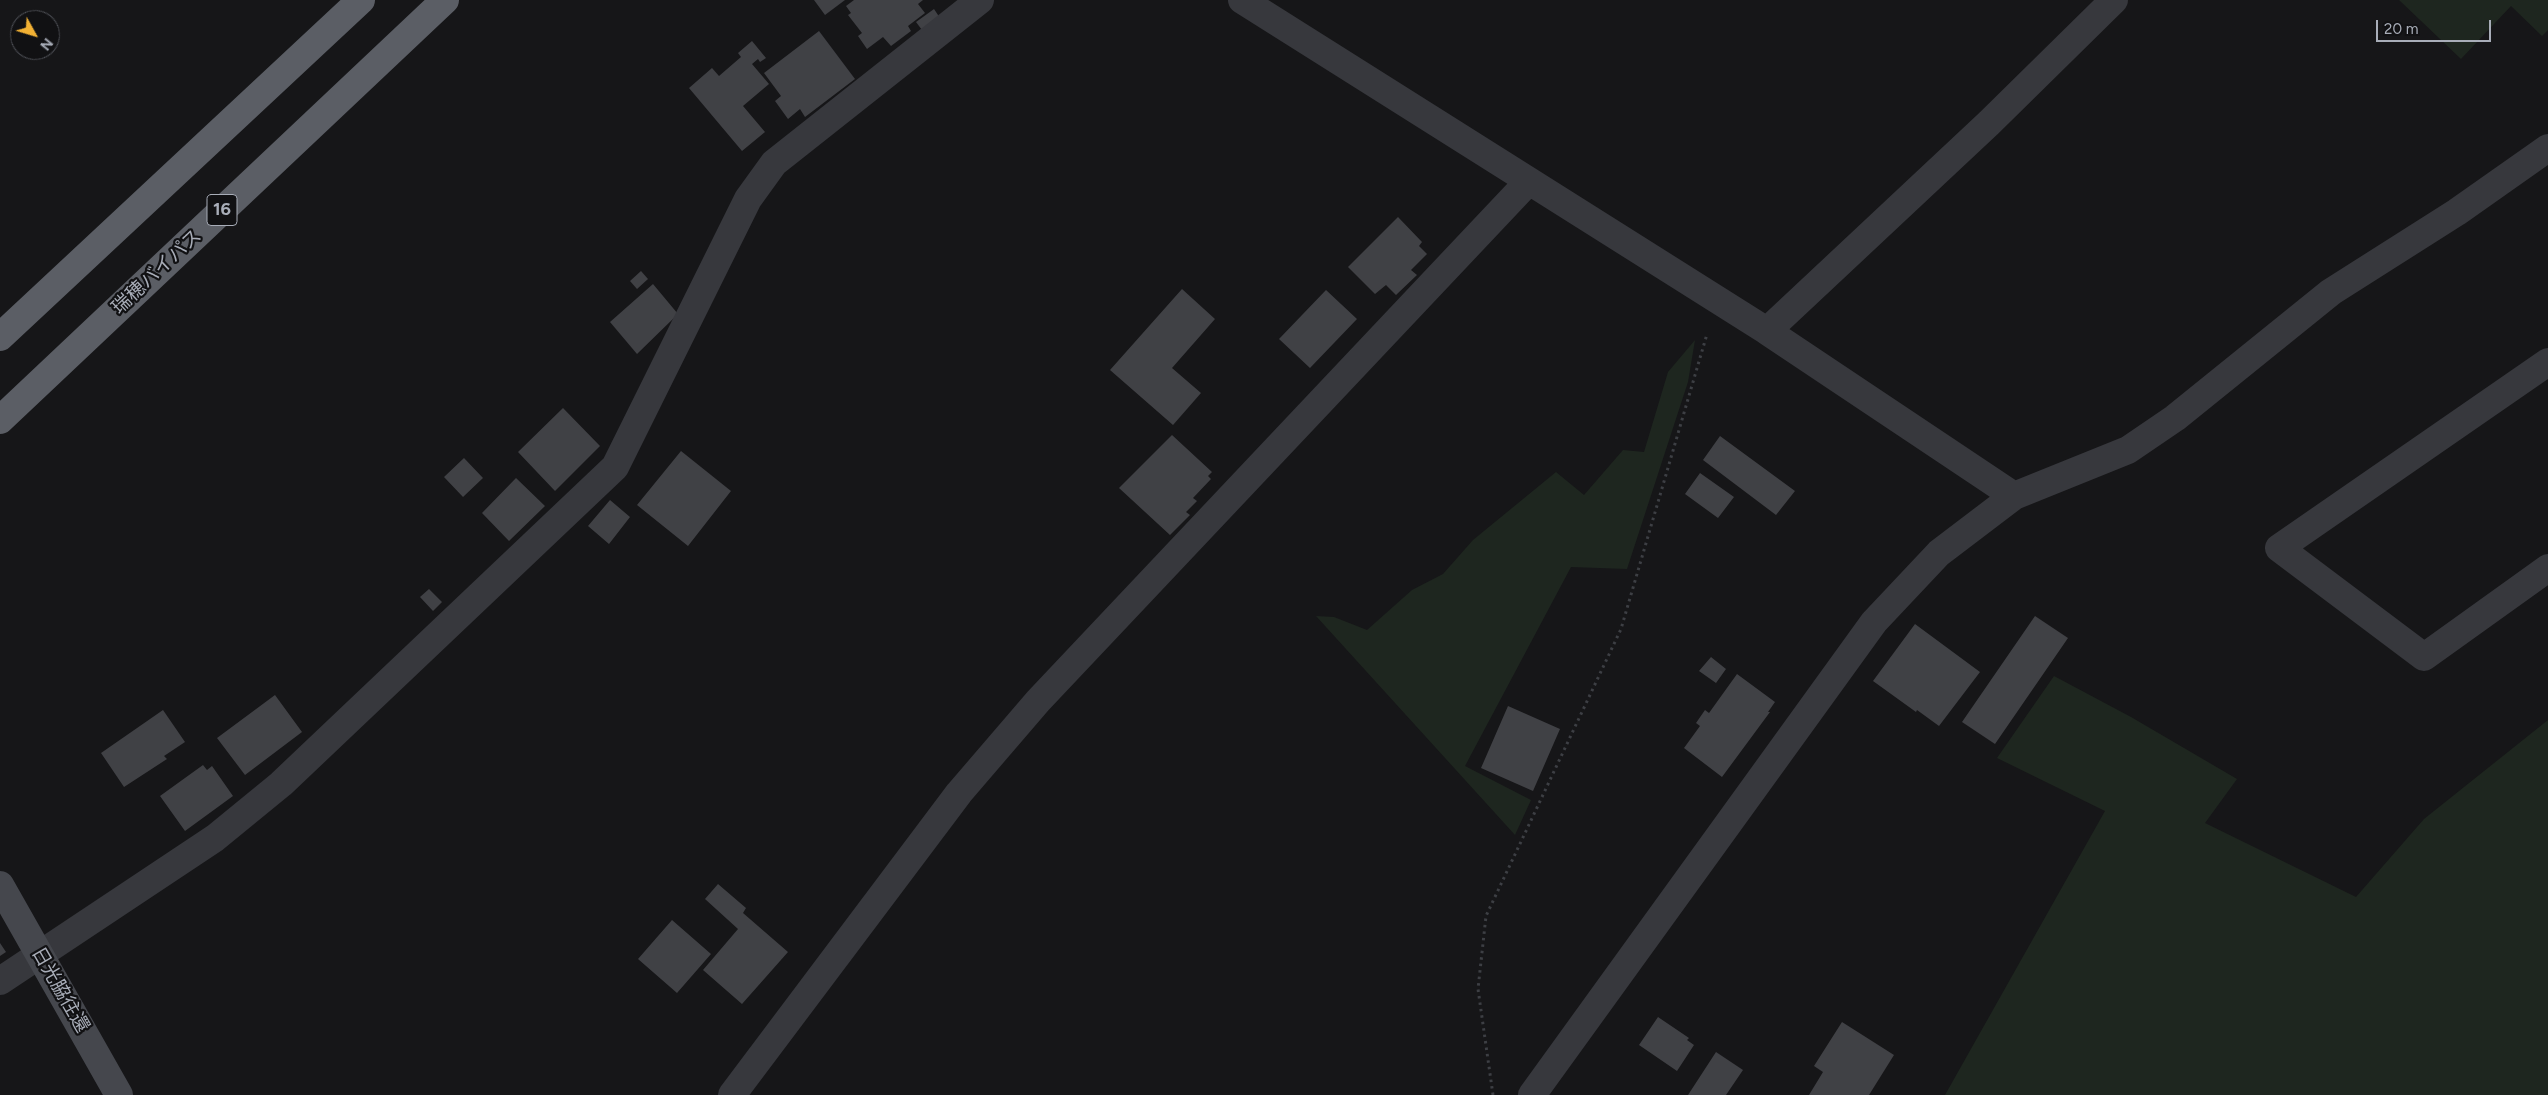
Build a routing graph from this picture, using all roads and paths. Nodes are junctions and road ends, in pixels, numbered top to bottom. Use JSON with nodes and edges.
{"nodes":[{"id":1,"x":361,"y":0,"type":"edge"},
{"id":2,"x":444,"y":0,"type":"edge"},
{"id":3,"x":980,"y":0,"type":"edge"},
{"id":4,"x":1242,"y":0,"type":"edge"},
{"id":5,"x":2114,"y":0,"type":"edge"},
{"id":6,"x":2548,"y":148,"type":"edge"},
{"id":7,"x":1529,"y":181,"type":"junction"},
{"id":8,"x":1717,"y":300,"type":"junction"},
{"id":9,"x":1767,"y":332,"type":"junction"},
{"id":10,"x":0,"y":337,"type":"edge"},
{"id":11,"x":2548,"y":362,"type":"edge"},
{"id":12,"x":0,"y":420,"type":"edge"},
{"id":13,"x":2014,"y":496,"type":"junction"},
{"id":14,"x":2548,"y":568,"type":"edge"},
{"id":15,"x":0,"y":885,"type":"edge"},
{"id":16,"x":40,"y":954,"type":"junction"},
{"id":17,"x":0,"y":981,"type":"edge"},
{"id":18,"x":119,"y":1095,"type":"edge"},
{"id":19,"x":732,"y":1095,"type":"edge"},
{"id":20,"x":1493,"y":1095,"type":"edge"},
{"id":21,"x":1532,"y":1095,"type":"edge"}],
"edges":[{"from":1,"to":10,"type":"highway"},
{"from":2,"to":12,"type":"highway","name":"瑞穂バイパス","number":"16"},
{"from":3,"to":16,"type":"street"},
{"from":4,"to":7,"type":"street"},
{"from":5,"to":9,"type":"street"},
{"from":6,"to":13,"type":"street"},
{"from":7,"to":8,"type":"street"},
{"from":7,"to":19,"type":"street"},
{"from":8,"to":9,"type":"street"},
{"from":8,"to":20,"type":"path"},
{"from":9,"to":13,"type":"street"},
{"from":11,"to":14,"type":"street"},
{"from":13,"to":21,"type":"street"},
{"from":15,"to":16,"type":"main road","name":"日光脇往還"},
{"from":16,"to":17,"type":"street"},
{"from":16,"to":18,"type":"main road","name":"日光脇往還"}]}
